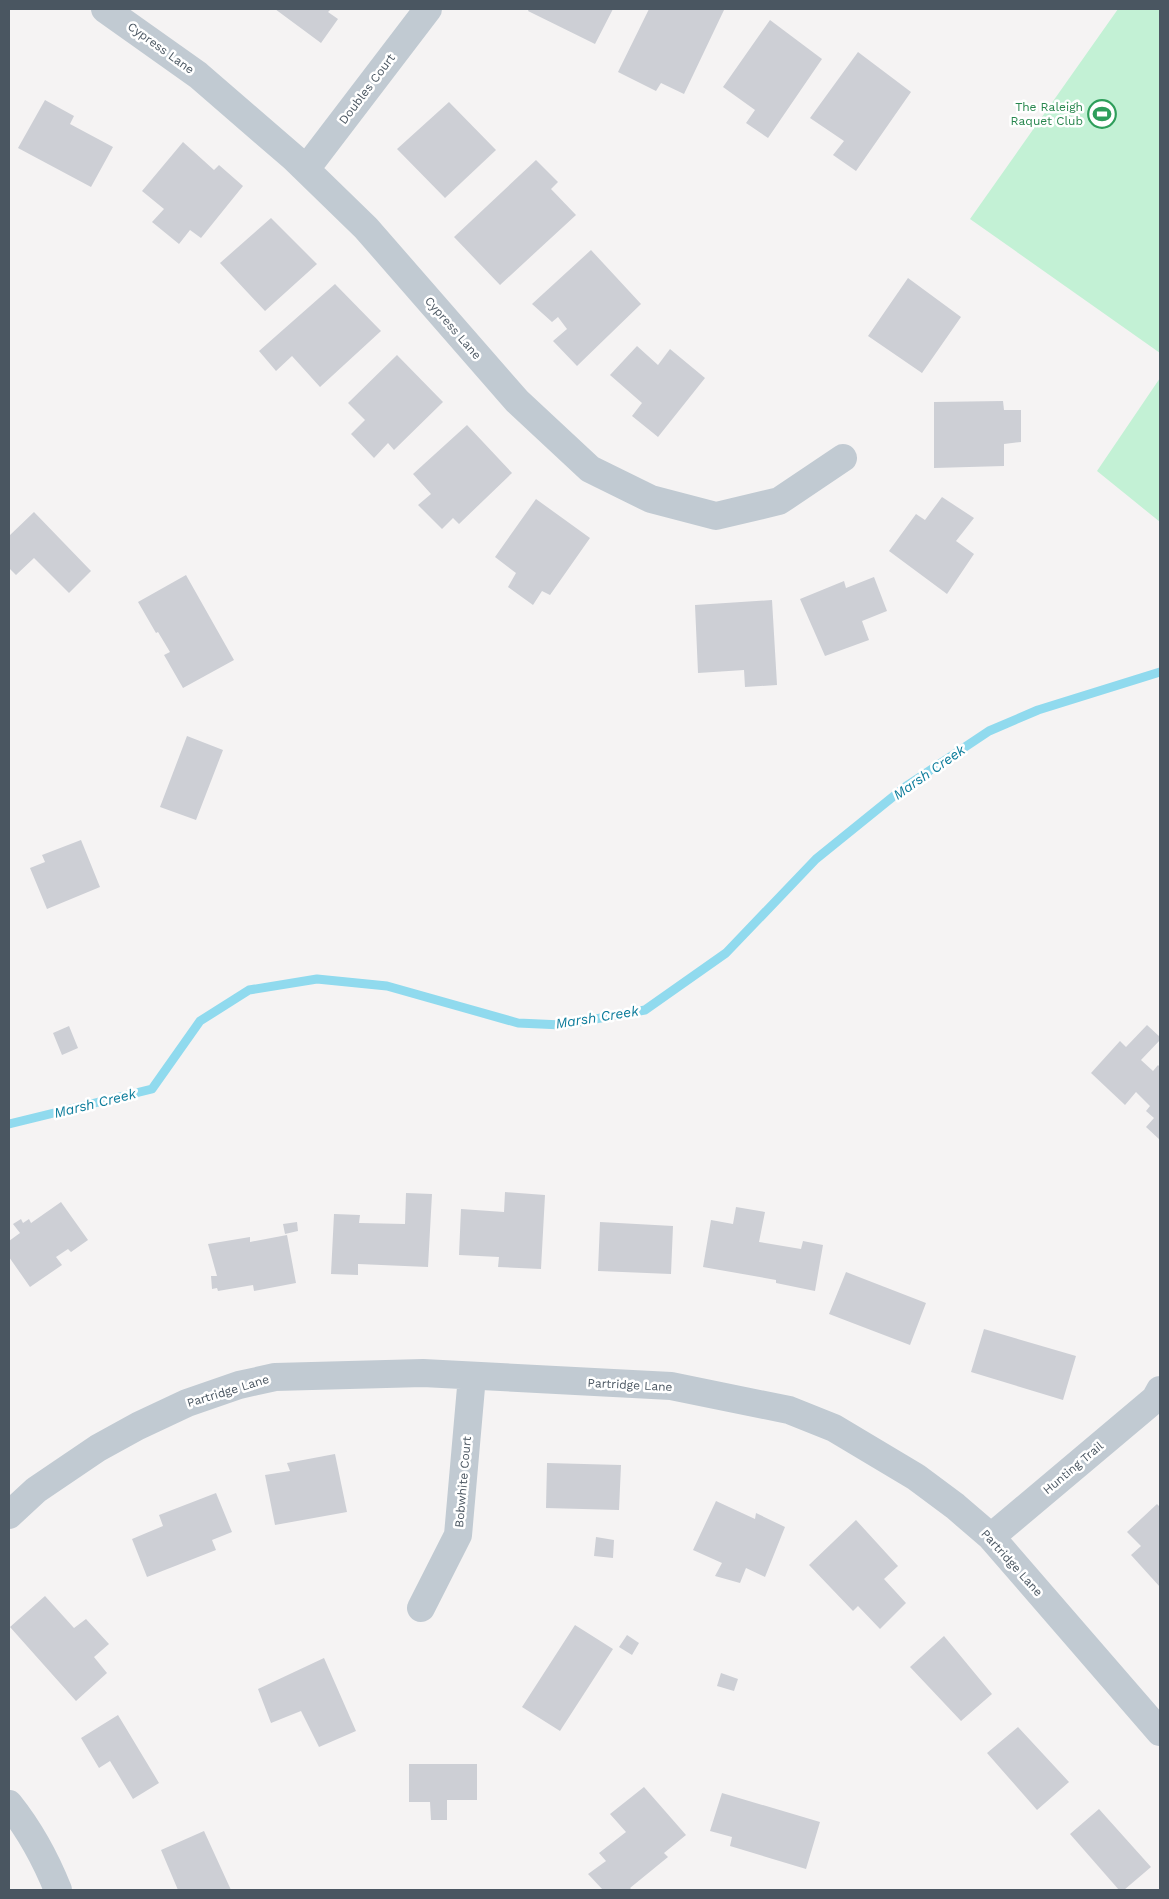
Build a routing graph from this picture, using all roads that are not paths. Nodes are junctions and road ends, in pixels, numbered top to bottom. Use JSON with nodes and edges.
{"nodes":[{"id":1,"x":106,"y":9,"type":"edge"},
{"id":2,"x":428,"y":9,"type":"edge"},
{"id":3,"x":306,"y":169,"type":"junction"},
{"id":4,"x":843,"y":458,"type":"dead end"},
{"id":5,"x":472,"y":1376,"type":"junction"},
{"id":6,"x":1158,"y":1394,"type":"edge"},
{"id":7,"x":9,"y":1515,"type":"edge"},
{"id":8,"x":991,"y":1537,"type":"junction"},
{"id":9,"x":421,"y":1608,"type":"dead end"},
{"id":10,"x":1160,"y":1732,"type":"edge"},
{"id":11,"x":9,"y":1804,"type":"edge"},
{"id":12,"x":58,"y":1890,"type":"edge"}],
"edges":[{"from":1,"to":3,"type":"street","name":"Cypress Lane"},
{"from":2,"to":3,"type":"street","name":"Doubles Court"},
{"from":3,"to":4,"type":"street","name":"Cypress Lane"},
{"from":5,"to":7,"type":"street","name":"Partridge Lane"},
{"from":5,"to":8,"type":"street","name":"Partridge Lane"},
{"from":5,"to":9,"type":"street","name":"Bobwhite Court"},
{"from":6,"to":8,"type":"street","name":"Hunting Trail"},
{"from":8,"to":10,"type":"street","name":"Partridge Lane"},
{"from":11,"to":12,"type":"street"}]}
